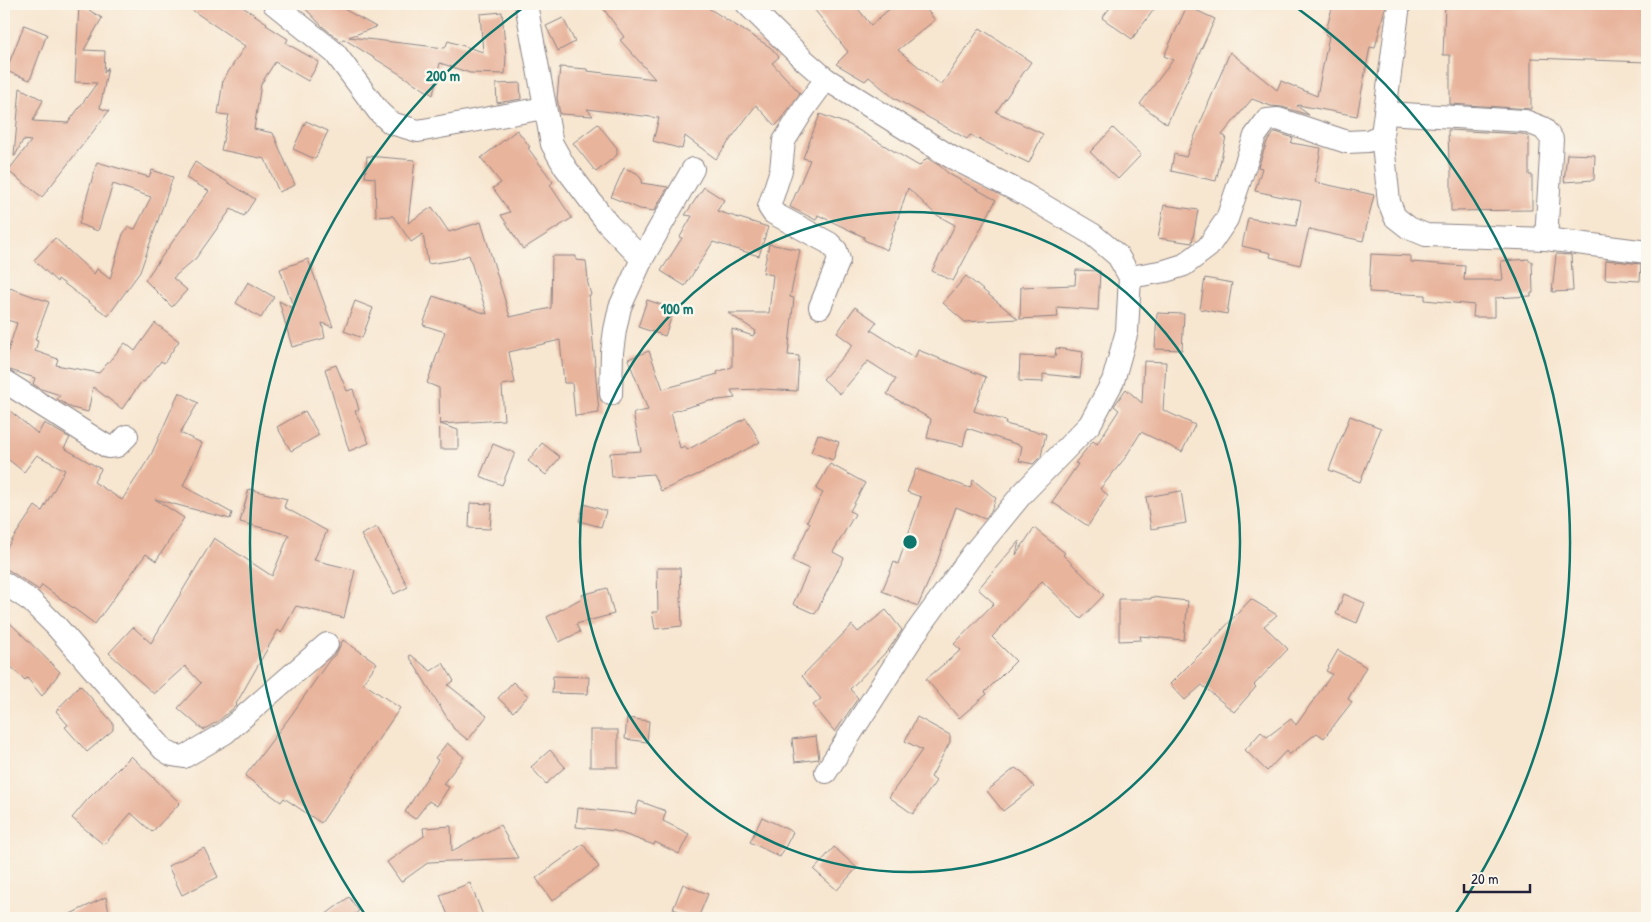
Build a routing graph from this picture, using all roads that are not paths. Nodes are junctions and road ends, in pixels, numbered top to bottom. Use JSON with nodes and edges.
{"nodes":[{"id":1,"x":274,"y":4,"type":"edge"},
{"id":2,"x":526,"y":4,"type":"edge"},
{"id":3,"x":747,"y":4,"type":"edge"},
{"id":4,"x":1398,"y":4,"type":"edge"},
{"id":5,"x":826,"y":79,"type":"junction"},
{"id":6,"x":544,"y":108,"type":"junction"},
{"id":7,"x":1384,"y":124,"type":"junction"},
{"id":8,"x":693,"y":169,"type":"dead end"},
{"id":9,"x":1546,"y":239,"type":"junction"},
{"id":10,"x":1647,"y":252,"type":"edge"},
{"id":11,"x":642,"y":259,"type":"junction"},
{"id":12,"x":1130,"y":277,"type":"junction"},
{"id":13,"x":820,"y":307,"type":"dead end"},
{"id":14,"x":4,"y":381,"type":"edge"},
{"id":15,"x":611,"y":394,"type":"dead end"},
{"id":16,"x":127,"y":436,"type":"dead end"},
{"id":17,"x":4,"y":583,"type":"edge"},
{"id":18,"x":327,"y":644,"type":"dead end"},
{"id":19,"x":826,"y":772,"type":"dead end"}],
"edges":[{"from":1,"to":6,"type":"street"},
{"from":2,"to":6,"type":"street"},
{"from":3,"to":5,"type":"street"},
{"from":4,"to":7,"type":"street"},
{"from":5,"to":12,"type":"street"},
{"from":5,"to":13,"type":"street"},
{"from":6,"to":11,"type":"street"},
{"from":7,"to":9,"type":"street"},
{"from":7,"to":9,"type":"street"},
{"from":7,"to":12,"type":"street"},
{"from":8,"to":11,"type":"street"},
{"from":9,"to":10,"type":"street"},
{"from":11,"to":15,"type":"street"},
{"from":12,"to":19,"type":"street"},
{"from":14,"to":16,"type":"street"},
{"from":17,"to":18,"type":"street"}]}
